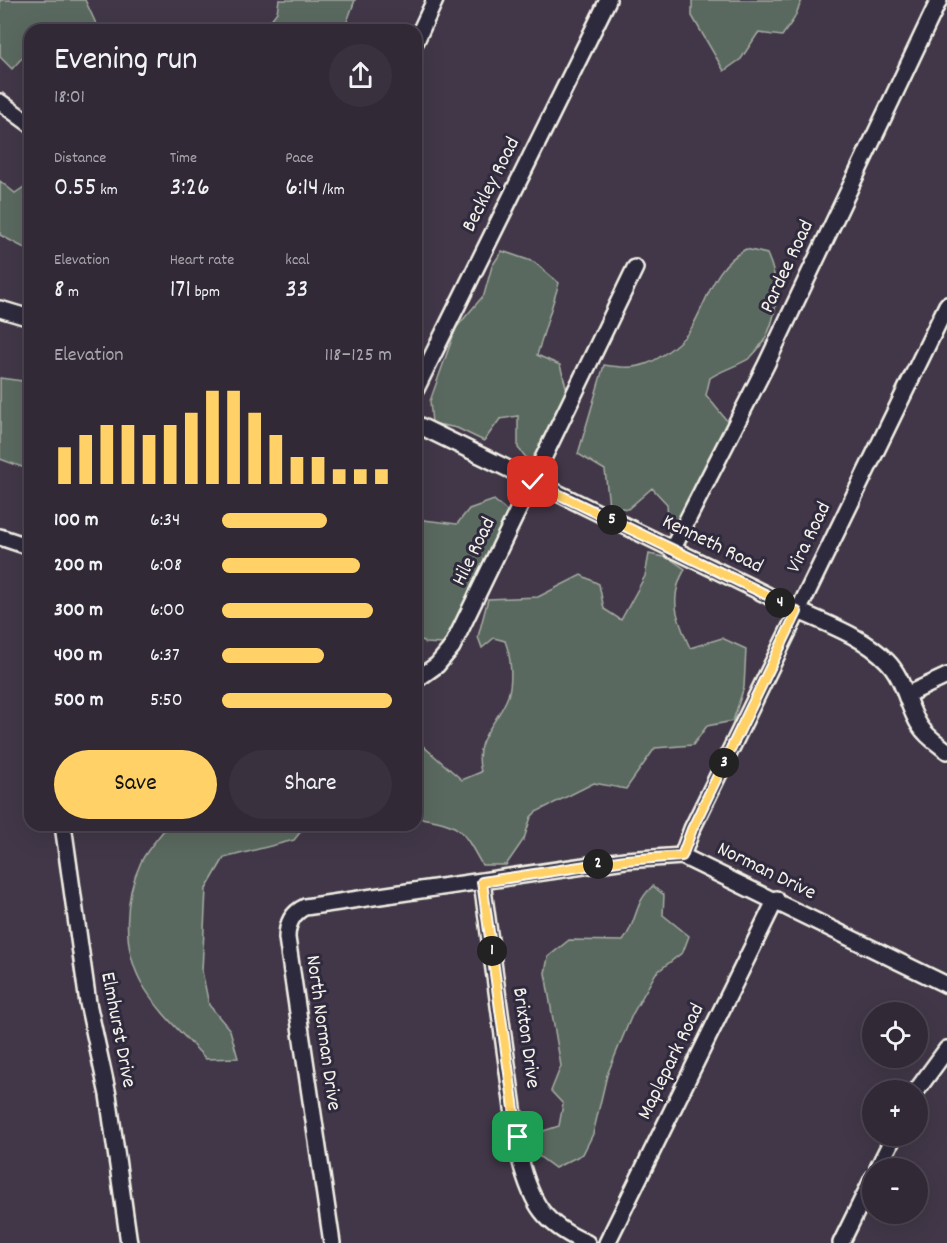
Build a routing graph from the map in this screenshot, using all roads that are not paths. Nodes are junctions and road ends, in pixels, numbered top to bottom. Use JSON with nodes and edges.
{"nodes":[{"id":1,"x":435,"y":0,"type":"edge"},
{"id":2,"x":608,"y":0,"type":"edge"},
{"id":3,"x":939,"y":0,"type":"edge"},
{"id":4,"x":422,"y":28,"type":"edge"},
{"id":5,"x":0,"y":102,"type":"edge"},
{"id":6,"x":24,"y":120,"type":"edge"},
{"id":7,"x":635,"y":268,"type":"dead end"},
{"id":8,"x":947,"y":304,"type":"edge"},
{"id":9,"x":0,"y":309,"type":"edge"},
{"id":10,"x":24,"y":316,"type":"edge"},
{"id":11,"x":422,"y":377,"type":"edge"},
{"id":12,"x":422,"y":427,"type":"edge"},
{"id":13,"x":533,"y":482,"type":"junction"},
{"id":14,"x":0,"y":537,"type":"edge"},
{"id":15,"x":24,"y":545,"type":"edge"},
{"id":16,"x":672,"y":549,"type":"junction"},
{"id":17,"x":797,"y":612,"type":"junction"},
{"id":18,"x":422,"y":676,"type":"edge"},
{"id":19,"x":947,"y":676,"type":"edge"},
{"id":20,"x":906,"y":695,"type":"junction"},
{"id":21,"x":947,"y":750,"type":"edge"},
{"id":22,"x":64,"y":831,"type":"edge"},
{"id":23,"x":682,"y":856,"type":"junction"},
{"id":24,"x":482,"y":882,"type":"junction"},
{"id":25,"x":376,"y":897,"type":"joint"},
{"id":26,"x":776,"y":900,"type":"junction"},
{"id":27,"x":947,"y":985,"type":"edge"},
{"id":28,"x":947,"y":1049,"type":"edge"},
{"id":29,"x":924,"y":1080,"type":"edge"},
{"id":30,"x":862,"y":1200,"type":"edge"},
{"id":31,"x":129,"y":1243,"type":"edge"},
{"id":32,"x":332,"y":1243,"type":"edge"},
{"id":33,"x":587,"y":1243,"type":"edge"},
{"id":34,"x":607,"y":1243,"type":"edge"},
{"id":35,"x":841,"y":1243,"type":"edge"}],
"edges":[{"from":1,"to":4,"type":"street"},
{"from":2,"to":11,"type":"street","name":"Beckley Road"},
{"from":3,"to":16,"type":"street","name":"Pardee Road"},
{"from":5,"to":6,"type":"street"},
{"from":7,"to":13,"type":"street","name":"Hile Road"},
{"from":8,"to":17,"type":"street","name":"Vira Road"},
{"from":9,"to":10,"type":"street"},
{"from":12,"to":13,"type":"street","name":"Kenneth Road"},
{"from":13,"to":16,"type":"street","name":"Kenneth Road"},
{"from":13,"to":18,"type":"street","name":"Hile Road"},
{"from":14,"to":15,"type":"street"},
{"from":16,"to":17,"type":"street","name":"Kenneth Road"},
{"from":17,"to":20,"type":"street","name":"Kenneth Road"},
{"from":17,"to":23,"type":"street","name":"Vira Road"},
{"from":19,"to":20,"type":"street"},
{"from":20,"to":21,"type":"street","name":"Kenneth Road"},
{"from":22,"to":31,"type":"street","name":"Elmhurst Drive"},
{"from":23,"to":24,"type":"street","name":"Norman Drive"},
{"from":23,"to":26,"type":"street","name":"Norman Drive"},
{"from":24,"to":25,"type":"street","name":"Norman Drive"},
{"from":24,"to":33,"type":"street","name":"Brixton Drive"},
{"from":25,"to":32,"type":"street","name":"North Norman Drive"},
{"from":26,"to":27,"type":"street","name":"Norman Drive"},
{"from":26,"to":34,"type":"street","name":"Maplepark Road"},
{"from":28,"to":29,"type":"street"},
{"from":30,"to":35,"type":"street"}]}
